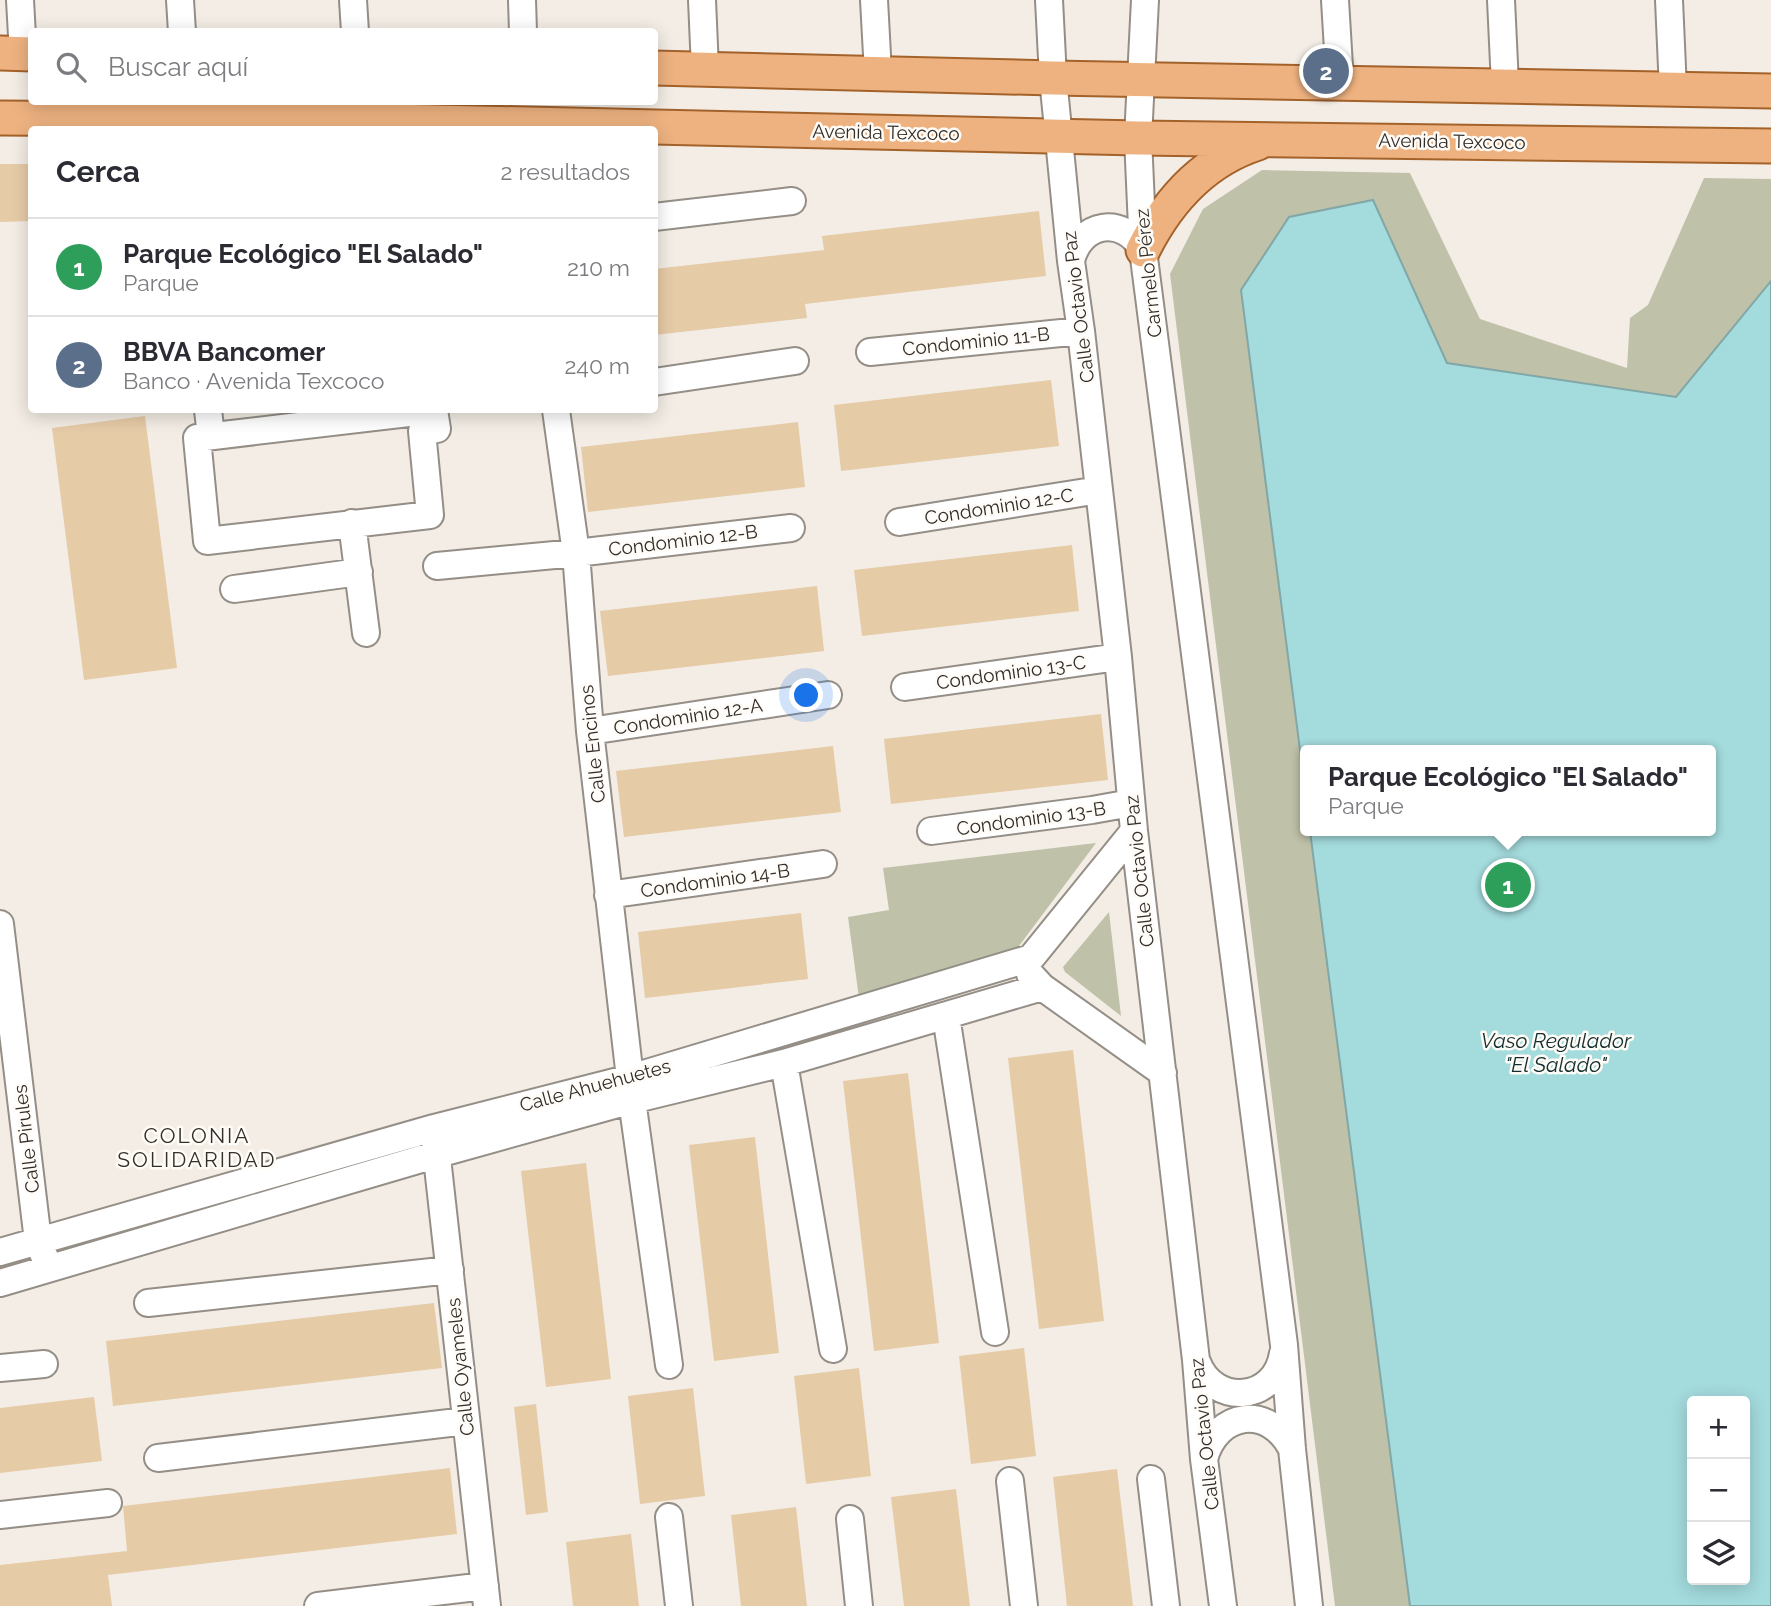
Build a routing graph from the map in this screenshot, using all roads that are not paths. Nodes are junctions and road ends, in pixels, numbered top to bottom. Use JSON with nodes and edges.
{"nodes":[{"id":1,"x":20,"y":0,"type":"edge"},
{"id":2,"x":180,"y":0,"type":"edge"},
{"id":3,"x":353,"y":0,"type":"edge"},
{"id":4,"x":522,"y":0,"type":"edge"},
{"id":5,"x":702,"y":0,"type":"edge"},
{"id":6,"x":874,"y":0,"type":"edge"},
{"id":7,"x":1049,"y":0,"type":"edge"},
{"id":8,"x":1145,"y":0,"type":"edge"},
{"id":9,"x":1335,"y":0,"type":"edge"},
{"id":10,"x":1501,"y":0,"type":"edge"},
{"id":11,"x":1669,"y":0,"type":"edge"},
{"id":12,"x":182,"y":28,"type":"edge"},
{"id":13,"x":355,"y":28,"type":"edge"},
{"id":14,"x":523,"y":28,"type":"edge"},
{"id":15,"x":18,"y":54,"type":"edge"},
{"id":16,"x":658,"y":68,"type":"edge"},
{"id":17,"x":705,"y":69,"type":"junction"},
{"id":18,"x":878,"y":74,"type":"junction"},
{"id":19,"x":1054,"y":78,"type":"junction"},
{"id":20,"x":1141,"y":78,"type":"junction"},
{"id":21,"x":1340,"y":83,"type":"junction"},
{"id":22,"x":1505,"y":85,"type":"junction"},
{"id":23,"x":1673,"y":90,"type":"junction"},
{"id":24,"x":1771,"y":91,"type":"edge"},
{"id":25,"x":0,"y":118,"type":"edge"},
{"id":26,"x":526,"y":119,"type":"edge"},
{"id":27,"x":393,"y":125,"type":"edge"},
{"id":28,"x":1058,"y":135,"type":"junction"},
{"id":29,"x":1138,"y":138,"type":"junction"},
{"id":30,"x":1271,"y":138,"type":"junction"},
{"id":31,"x":1771,"y":146,"type":"edge"},
{"id":32,"x":792,"y":201,"type":"dead end"},
{"id":33,"x":658,"y":217,"type":"edge"},
{"id":34,"x":1143,"y":250,"type":"junction"},
{"id":35,"x":1071,"y":261,"type":"junction"},
{"id":36,"x":1081,"y":331,"type":"junction"},
{"id":37,"x":870,"y":352,"type":"dead end"},
{"id":38,"x":795,"y":361,"type":"dead end"},
{"id":39,"x":658,"y":381,"type":"edge"},
{"id":40,"x":208,"y":413,"type":"edge"},
{"id":41,"x":407,"y":413,"type":"edge"},
{"id":42,"x":434,"y":413,"type":"edge"},
{"id":43,"x":556,"y":413,"type":"edge"},
{"id":44,"x":211,"y":436,"type":"junction"},
{"id":45,"x":1099,"y":490,"type":"junction"},
{"id":46,"x":899,"y":522,"type":"dead end"},
{"id":47,"x":352,"y":523,"type":"junction"},
{"id":48,"x":791,"y":528,"type":"dead end"},
{"id":49,"x":576,"y":553,"type":"junction"},
{"id":50,"x":437,"y":566,"type":"dead end"},
{"id":51,"x":359,"y":572,"type":"junction"},
{"id":52,"x":234,"y":589,"type":"dead end"},
{"id":53,"x":366,"y":633,"type":"dead end"},
{"id":54,"x":1118,"y":657,"type":"junction"},
{"id":55,"x":905,"y":687,"type":"dead end"},
{"id":56,"x":828,"y":695,"type":"dead end"},
{"id":57,"x":590,"y":731,"type":"junction"},
{"id":58,"x":1131,"y":803,"type":"junction"},
{"id":59,"x":932,"y":831,"type":"dead end"},
{"id":60,"x":1134,"y":831,"type":"junction"},
{"id":61,"x":823,"y":864,"type":"dead end"},
{"id":62,"x":608,"y":895,"type":"junction"},
{"id":63,"x":0,"y":923,"type":"edge"},
{"id":64,"x":1031,"y":958,"type":"junction"},
{"id":65,"x":1042,"y":987,"type":"junction"},
{"id":66,"x":946,"y":1016,"type":"junction"},
{"id":67,"x":785,"y":1063,"type":"junction"},
{"id":68,"x":1163,"y":1073,"type":"junction"},
{"id":69,"x":631,"y":1089,"type":"junction"},
{"id":70,"x":434,"y":1128,"type":"junction"},
{"id":71,"x":438,"y":1154,"type":"junction"},
{"id":72,"x":38,"y":1241,"type":"junction"},
{"id":73,"x":0,"y":1252,"type":"edge"},
{"id":74,"x":49,"y":1269,"type":"junction"},
{"id":75,"x":450,"y":1270,"type":"junction"},
{"id":76,"x":0,"y":1283,"type":"edge"},
{"id":77,"x":148,"y":1303,"type":"dead end"},
{"id":78,"x":995,"y":1332,"type":"dead end"},
{"id":79,"x":1284,"y":1345,"type":"junction"},
{"id":80,"x":833,"y":1349,"type":"dead end"},
{"id":81,"x":1196,"y":1360,"type":"junction"},
{"id":82,"x":44,"y":1364,"type":"dead end"},
{"id":83,"x":669,"y":1365,"type":"dead end"},
{"id":84,"x":0,"y":1368,"type":"edge"},
{"id":85,"x":466,"y":1421,"type":"junction"},
{"id":86,"x":1292,"y":1449,"type":"junction"},
{"id":87,"x":158,"y":1458,"type":"dead end"},
{"id":88,"x":1204,"y":1459,"type":"junction"},
{"id":89,"x":1151,"y":1479,"type":"dead end"},
{"id":90,"x":1010,"y":1481,"type":"dead end"},
{"id":91,"x":108,"y":1503,"type":"dead end"},
{"id":92,"x":0,"y":1515,"type":"edge"},
{"id":93,"x":669,"y":1517,"type":"dead end"},
{"id":94,"x":850,"y":1519,"type":"dead end"},
{"id":95,"x":486,"y":1596,"type":"edge"},
{"id":96,"x":318,"y":1606,"type":"edge"},
{"id":97,"x":679,"y":1606,"type":"edge"},
{"id":98,"x":859,"y":1606,"type":"edge"},
{"id":99,"x":1024,"y":1606,"type":"edge"},
{"id":100,"x":1166,"y":1606,"type":"edge"},
{"id":101,"x":1223,"y":1606,"type":"edge"},
{"id":102,"x":1309,"y":1606,"type":"edge"}],
"edges":[{"from":1,"to":15,"type":"street"},
{"from":2,"to":12,"type":"street"},
{"from":3,"to":13,"type":"street"},
{"from":4,"to":14,"type":"street"},
{"from":5,"to":17,"type":"street"},
{"from":6,"to":18,"type":"street"},
{"from":7,"to":19,"type":"street"},
{"from":8,"to":20,"type":"street","name":"Carmelo Pérez"},
{"from":9,"to":21,"type":"street"},
{"from":10,"to":22,"type":"street"},
{"from":11,"to":23,"type":"street"},
{"from":16,"to":17,"type":"main road"},
{"from":17,"to":18,"type":"main road"},
{"from":18,"to":19,"type":"main road"},
{"from":19,"to":20,"type":"main road"},
{"from":19,"to":28,"type":"street"},
{"from":20,"to":21,"type":"main road"},
{"from":20,"to":29,"type":"street","name":"Carmelo Pérez"},
{"from":21,"to":22,"type":"main road"},
{"from":22,"to":23,"type":"main road"},
{"from":23,"to":24,"type":"main road"},
{"from":25,"to":27,"type":"main road","name":"Avenida Texcoco"},
{"from":26,"to":27,"type":"main road","name":"Avenida Texcoco"},
{"from":26,"to":28,"type":"main road","name":"Avenida Texcoco"},
{"from":28,"to":29,"type":"main road","name":"Avenida Texcoco"},
{"from":28,"to":35,"type":"street","name":"Calle Octavio Paz"},
{"from":29,"to":30,"type":"main road","name":"Avenida Texcoco"},
{"from":29,"to":34,"type":"street","name":"Carmelo Pérez"},
{"from":30,"to":31,"type":"main road","name":"Avenida Texcoco"},
{"from":30,"to":34,"type":"main road"},
{"from":32,"to":33,"type":"street"},
{"from":34,"to":35,"type":"street"},
{"from":34,"to":79,"type":"street","name":"Carmelo Pérez"},
{"from":35,"to":36,"type":"street","name":"Calle Octavio Paz"},
{"from":36,"to":37,"type":"street","name":"Condominio 11-B"},
{"from":36,"to":45,"type":"street","name":"Calle Octavio Paz"},
{"from":38,"to":39,"type":"street"},
{"from":40,"to":44,"type":"street"},
{"from":41,"to":44,"type":"street"},
{"from":42,"to":47,"type":"street"},
{"from":43,"to":49,"type":"street","name":"Calle Encinos"},
{"from":44,"to":47,"type":"street"},
{"from":45,"to":46,"type":"street","name":"Condominio 12-C"},
{"from":45,"to":54,"type":"street","name":"Calle Octavio Paz"},
{"from":47,"to":51,"type":"street"},
{"from":48,"to":49,"type":"street","name":"Condominio 12-B"},
{"from":49,"to":50,"type":"street","name":"Condominio 12-B"},
{"from":49,"to":57,"type":"street","name":"Calle Encinos"},
{"from":51,"to":52,"type":"street"},
{"from":51,"to":53,"type":"street"},
{"from":54,"to":55,"type":"street","name":"Condominio 13-C"},
{"from":54,"to":58,"type":"street","name":"Calle Octavio Paz"},
{"from":56,"to":57,"type":"street","name":"Condominio 12-A"},
{"from":57,"to":62,"type":"street","name":"Calle Encinos"},
{"from":58,"to":59,"type":"street","name":"Condominio 13-B"},
{"from":58,"to":60,"type":"street","name":"Calle Octavio Paz"},
{"from":60,"to":64,"type":"street"},
{"from":60,"to":68,"type":"street","name":"Calle Octavio Paz"},
{"from":61,"to":62,"type":"street","name":"Condominio 14-B"},
{"from":62,"to":69,"type":"street","name":"Calle Encinos"},
{"from":63,"to":72,"type":"street","name":"Calle Pirules"},
{"from":64,"to":65,"type":"street"},
{"from":64,"to":69,"type":"street","name":"Calle Ahuehuetes"},
{"from":65,"to":66,"type":"street","name":"Calle Ahuehuetes"},
{"from":65,"to":68,"type":"street"},
{"from":66,"to":67,"type":"street","name":"Calle Ahuehuetes"},
{"from":66,"to":78,"type":"street"},
{"from":67,"to":69,"type":"street","name":"Calle Ahuehuetes"},
{"from":67,"to":80,"type":"street"},
{"from":68,"to":81,"type":"street","name":"Calle Octavio Paz"},
{"from":69,"to":70,"type":"street","name":"Calle Ahuehuetes"},
{"from":69,"to":71,"type":"street","name":"Calle Ahuehuetes"},
{"from":69,"to":83,"type":"street","name":"Calle Encinos"},
{"from":70,"to":71,"type":"street","name":"Calle Oyameles"},
{"from":70,"to":72,"type":"street","name":"Calle Ahuehuetes"},
{"from":71,"to":74,"type":"street","name":"Calle Ahuehuetes"},
{"from":71,"to":75,"type":"street","name":"Calle Oyameles"},
{"from":72,"to":73,"type":"street","name":"Calle Ahuehuetes"},
{"from":72,"to":74,"type":"street","name":"Calle Pirules"},
{"from":74,"to":76,"type":"street","name":"Calle Ahuehuetes"},
{"from":75,"to":77,"type":"street"},
{"from":75,"to":85,"type":"street","name":"Calle Oyameles"},
{"from":79,"to":81,"type":"street"},
{"from":79,"to":86,"type":"street"},
{"from":81,"to":88,"type":"street","name":"Calle Octavio Paz"},
{"from":82,"to":84,"type":"street"},
{"from":85,"to":87,"type":"street"},
{"from":85,"to":95,"type":"street","name":"Calle Oyameles"},
{"from":86,"to":88,"type":"street"},
{"from":86,"to":102,"type":"street"},
{"from":88,"to":101,"type":"street","name":"Calle Octavio Paz"},
{"from":89,"to":100,"type":"street"},
{"from":90,"to":99,"type":"street"},
{"from":91,"to":92,"type":"street"},
{"from":93,"to":97,"type":"street"},
{"from":94,"to":98,"type":"street"},
{"from":95,"to":96,"type":"street"}]}
